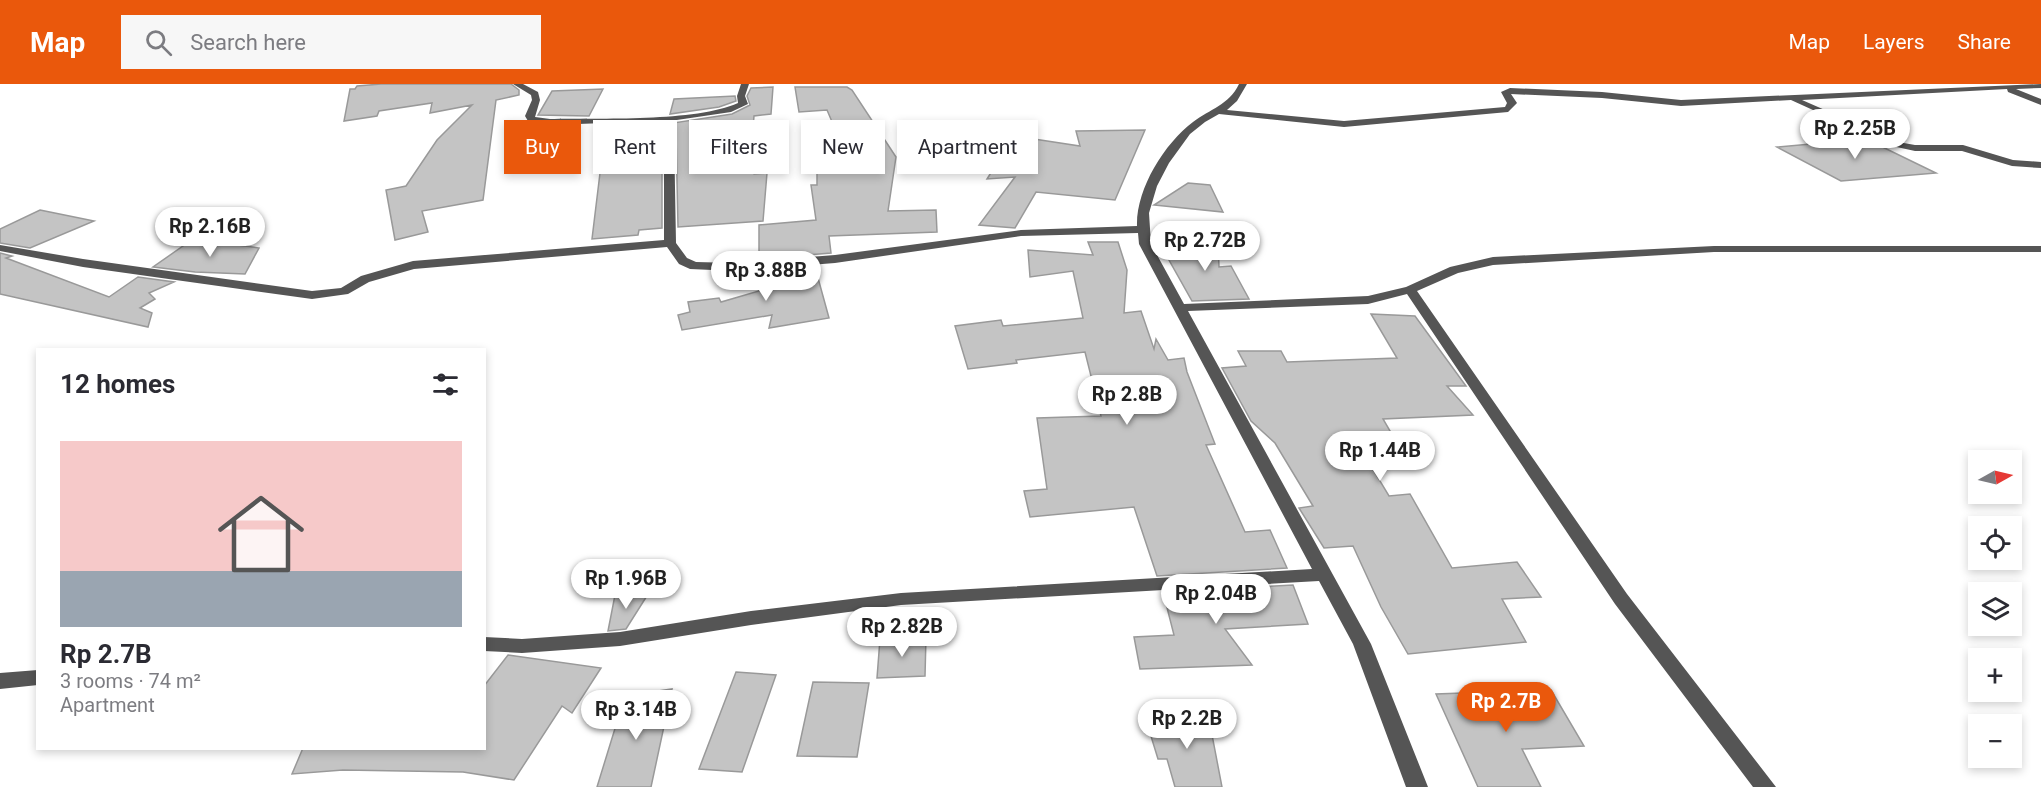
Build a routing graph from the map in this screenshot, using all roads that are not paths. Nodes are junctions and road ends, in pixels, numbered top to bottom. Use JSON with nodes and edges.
{"nodes":[{"id":1,"x":517,"y":84,"type":"edge"},
{"id":2,"x":745,"y":84,"type":"edge"},
{"id":3,"x":1243,"y":84,"type":"edge"},
{"id":4,"x":2041,"y":85,"type":"edge"},
{"id":5,"x":2001,"y":86,"type":"edge"},
{"id":6,"x":1791,"y":98,"type":"junction"},
{"id":7,"x":2041,"y":102,"type":"edge"},
{"id":8,"x":1220,"y":112,"type":"junction"},
{"id":9,"x":665,"y":118,"type":"junction"},
{"id":10,"x":2041,"y":165,"type":"edge"},
{"id":11,"x":1143,"y":229,"type":"junction"},
{"id":12,"x":670,"y":243,"type":"junction"},
{"id":13,"x":0,"y":248,"type":"edge"},
{"id":14,"x":2041,"y":249,"type":"edge"},
{"id":15,"x":1410,"y":290,"type":"junction"},
{"id":16,"x":1180,"y":308,"type":"junction"},
{"id":17,"x":1325,"y":574,"type":"junction"},
{"id":18,"x":486,"y":644,"type":"edge"},
{"id":19,"x":36,"y":677,"type":"edge"},
{"id":20,"x":0,"y":681,"type":"edge"},
{"id":21,"x":1418,"y":787,"type":"edge"},
{"id":22,"x":1765,"y":787,"type":"edge"}],
"edges":[{"from":1,"to":9,"type":"street"},
{"from":2,"to":9,"type":"street"},
{"from":3,"to":8,"type":"street"},
{"from":4,"to":5,"type":"street"},
{"from":5,"to":6,"type":"street"},
{"from":5,"to":7,"type":"street"},
{"from":6,"to":8,"type":"street"},
{"from":6,"to":10,"type":"street"},
{"from":8,"to":11,"type":"street"},
{"from":9,"to":12,"type":"street"},
{"from":11,"to":12,"type":"street"},
{"from":11,"to":16,"type":"street"},
{"from":12,"to":13,"type":"street"},
{"from":14,"to":15,"type":"street"},
{"from":15,"to":16,"type":"street"},
{"from":15,"to":22,"type":"street"},
{"from":16,"to":17,"type":"street"},
{"from":17,"to":18,"type":"street"},
{"from":17,"to":21,"type":"street"},
{"from":19,"to":20,"type":"street"}]}
